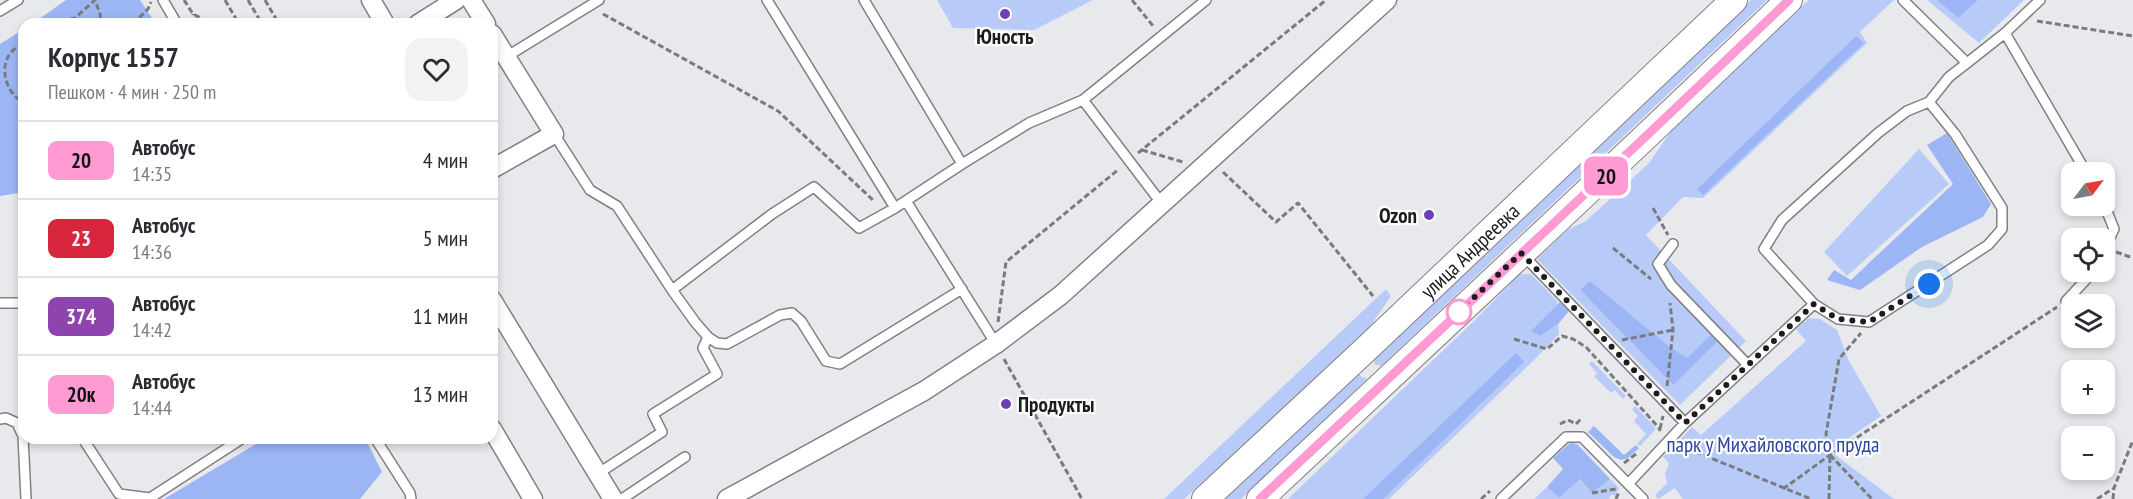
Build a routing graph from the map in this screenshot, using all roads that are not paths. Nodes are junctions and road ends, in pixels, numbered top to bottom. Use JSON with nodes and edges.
{"nodes":[{"id":1,"x":18,"y":0,"type":"edge"},
{"id":2,"x":163,"y":0,"type":"edge"},
{"id":3,"x":371,"y":0,"type":"edge"},
{"id":4,"x":456,"y":0,"type":"edge"},
{"id":5,"x":471,"y":0,"type":"edge"},
{"id":6,"x":599,"y":0,"type":"edge"},
{"id":7,"x":767,"y":0,"type":"edge"},
{"id":8,"x":864,"y":0,"type":"edge"},
{"id":9,"x":1206,"y":0,"type":"edge"},
{"id":10,"x":1387,"y":0,"type":"edge"},
{"id":11,"x":1734,"y":0,"type":"edge"},
{"id":12,"x":1790,"y":0,"type":"edge"},
{"id":13,"x":1903,"y":0,"type":"edge"},
{"id":14,"x":2040,"y":0,"type":"edge"},
{"id":15,"x":0,"y":11,"type":"edge"},
{"id":16,"x":174,"y":18,"type":"edge"},
{"id":17,"x":382,"y":18,"type":"edge"},
{"id":18,"x":428,"y":18,"type":"edge"},
{"id":19,"x":482,"y":18,"type":"edge"},
{"id":20,"x":2005,"y":33,"type":"junction"},
{"id":21,"x":498,"y":44,"type":"edge"},
{"id":22,"x":506,"y":57,"type":"junction"},
{"id":23,"x":1966,"y":63,"type":"junction"},
{"id":24,"x":1083,"y":100,"type":"junction"},
{"id":25,"x":1929,"y":102,"type":"junction"},
{"id":26,"x":554,"y":134,"type":"junction"},
{"id":27,"x":2080,"y":162,"type":"edge"},
{"id":28,"x":962,"y":164,"type":"junction"},
{"id":29,"x":498,"y":166,"type":"edge"},
{"id":30,"x":906,"y":201,"type":"junction"},
{"id":31,"x":1162,"y":204,"type":"junction"},
{"id":32,"x":895,"y":208,"type":"junction"},
{"id":33,"x":1673,"y":244,"type":"road end"},
{"id":34,"x":1521,"y":253,"type":"junction"},
{"id":35,"x":2084,"y":282,"type":"edge"},
{"id":36,"x":962,"y":289,"type":"junction"},
{"id":37,"x":672,"y":290,"type":"junction"},
{"id":38,"x":2073,"y":294,"type":"edge"},
{"id":39,"x":0,"y":303,"type":"edge"},
{"id":40,"x":18,"y":303,"type":"edge"},
{"id":41,"x":1814,"y":304,"type":"junction"},
{"id":42,"x":498,"y":310,"type":"edge"},
{"id":43,"x":708,"y":337,"type":"junction"},
{"id":44,"x":996,"y":344,"type":"junction"},
{"id":45,"x":1364,"y":351,"type":"junction"},
{"id":46,"x":1748,"y":365,"type":"junction"},
{"id":47,"x":1389,"y":378,"type":"junction"},
{"id":48,"x":0,"y":418,"type":"edge"},
{"id":49,"x":1685,"y":423,"type":"junction"},
{"id":50,"x":18,"y":425,"type":"edge"},
{"id":51,"x":498,"y":439,"type":"edge"},
{"id":52,"x":23,"y":444,"type":"edge"},
{"id":53,"x":86,"y":444,"type":"edge"},
{"id":54,"x":234,"y":444,"type":"edge"},
{"id":55,"x":379,"y":444,"type":"edge"},
{"id":56,"x":685,"y":457,"type":"dead end"},
{"id":57,"x":598,"y":476,"type":"junction"},
{"id":58,"x":1625,"y":486,"type":"junction"},
{"id":59,"x":26,"y":499,"type":"edge"},
{"id":60,"x":411,"y":499,"type":"edge"},
{"id":61,"x":533,"y":499,"type":"edge"},
{"id":62,"x":614,"y":499,"type":"edge"},
{"id":63,"x":622,"y":499,"type":"edge"},
{"id":64,"x":727,"y":499,"type":"edge"},
{"id":65,"x":1205,"y":499,"type":"edge"},
{"id":66,"x":1260,"y":499,"type":"edge"},
{"id":67,"x":1501,"y":499,"type":"edge"},
{"id":68,"x":1643,"y":499,"type":"edge"}],
"edges":[{"from":1,"to":15,"type":"lane"},
{"from":2,"to":16,"type":"lane"},
{"from":3,"to":17,"type":"street"},
{"from":4,"to":18,"type":"street"},
{"from":5,"to":19,"type":"street"},
{"from":6,"to":22,"type":"lane"},
{"from":7,"to":32,"type":"lane"},
{"from":8,"to":28,"type":"lane"},
{"from":9,"to":24,"type":"lane"},
{"from":10,"to":31,"type":"street"},
{"from":11,"to":45,"type":"main road","name":"улица Андреевка"},
{"from":12,"to":34,"type":"main road","name":"улица Андреевка"},
{"from":13,"to":23,"type":"lane"},
{"from":14,"to":20,"type":"lane"},
{"from":20,"to":23,"type":"lane"},
{"from":20,"to":27,"type":"lane"},
{"from":21,"to":22,"type":"street"},
{"from":22,"to":26,"type":"street"},
{"from":23,"to":25,"type":"lane"},
{"from":24,"to":28,"type":"lane"},
{"from":24,"to":31,"type":"lane"},
{"from":25,"to":41,"type":"lane"},
{"from":25,"to":41,"type":"lane"},
{"from":26,"to":29,"type":"street"},
{"from":26,"to":37,"type":"lane"},
{"from":28,"to":30,"type":"lane"},
{"from":30,"to":32,"type":"lane"},
{"from":30,"to":36,"type":"lane"},
{"from":31,"to":44,"type":"street"},
{"from":32,"to":37,"type":"lane"},
{"from":33,"to":46,"type":"lane"},
{"from":34,"to":47,"type":"main road","name":"улица Андреевка"},
{"from":34,"to":49,"type":"lane"},
{"from":35,"to":38,"type":"lane"},
{"from":36,"to":43,"type":"lane"},
{"from":36,"to":44,"type":"lane"},
{"from":37,"to":43,"type":"lane"},
{"from":39,"to":40,"type":"lane"},
{"from":41,"to":46,"type":"lane"},
{"from":42,"to":57,"type":"street"},
{"from":43,"to":57,"type":"lane"},
{"from":44,"to":64,"type":"street"},
{"from":45,"to":47,"type":"main road"},
{"from":45,"to":65,"type":"main road","name":"улица Андреевка"},
{"from":46,"to":49,"type":"lane"},
{"from":47,"to":66,"type":"main road","name":"улица Андреевка"},
{"from":48,"to":50,"type":"lane"},
{"from":49,"to":58,"type":"lane"},
{"from":51,"to":61,"type":"street"},
{"from":52,"to":59,"type":"lane"},
{"from":53,"to":54,"type":"lane"},
{"from":55,"to":60,"type":"lane"},
{"from":56,"to":63,"type":"lane"},
{"from":57,"to":62,"type":"street"},
{"from":58,"to":67,"type":"lane"},
{"from":58,"to":68,"type":"lane"}]}
